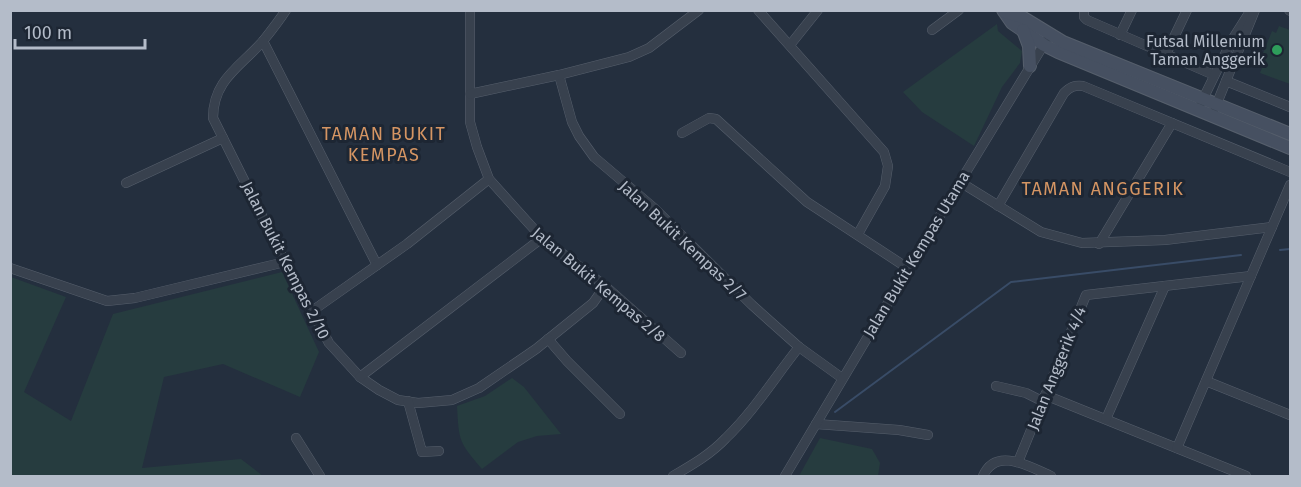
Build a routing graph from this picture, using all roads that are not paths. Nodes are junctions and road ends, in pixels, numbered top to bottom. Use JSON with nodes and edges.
{"nodes":[{"id":1,"x":286,"y":10,"type":"edge"},
{"id":2,"x":470,"y":10,"type":"edge"},
{"id":3,"x":699,"y":10,"type":"edge"},
{"id":4,"x":758,"y":10,"type":"edge"},
{"id":5,"x":818,"y":10,"type":"edge"},
{"id":6,"x":959,"y":10,"type":"edge"},
{"id":7,"x":1084,"y":10,"type":"edge"},
{"id":8,"x":1132,"y":10,"type":"edge"},
{"id":9,"x":1187,"y":10,"type":"edge"},
{"id":10,"x":1253,"y":10,"type":"edge"},
{"id":11,"x":1004,"y":11,"type":"edge"},
{"id":12,"x":932,"y":30,"type":"dead end"},
{"id":13,"x":1023,"y":30,"type":"junction"},
{"id":14,"x":1120,"y":35,"type":"junction"},
{"id":15,"x":1047,"y":39,"type":"junction"},
{"id":16,"x":263,"y":41,"type":"junction"},
{"id":17,"x":790,"y":45,"type":"junction"},
{"id":18,"x":1166,"y":54,"type":"junction"},
{"id":19,"x":1030,"y":66,"type":"junction"},
{"id":20,"x":559,"y":75,"type":"junction"},
{"id":21,"x":1214,"y":75,"type":"junction"},
{"id":22,"x":1226,"y":81,"type":"junction"},
{"id":23,"x":470,"y":94,"type":"junction"},
{"id":24,"x":1201,"y":104,"type":"junction"},
{"id":25,"x":1290,"y":107,"type":"edge"},
{"id":26,"x":1214,"y":110,"type":"junction"},
{"id":27,"x":1172,"y":123,"type":"junction"},
{"id":28,"x":682,"y":134,"type":"dead end"},
{"id":29,"x":1290,"y":134,"type":"edge"},
{"id":30,"x":223,"y":138,"type":"junction"},
{"id":31,"x":1290,"y":148,"type":"edge"},
{"id":32,"x":1290,"y":172,"type":"edge"},
{"id":33,"x":489,"y":179,"type":"junction"},
{"id":34,"x":960,"y":182,"type":"junction"},
{"id":35,"x":126,"y":183,"type":"dead end"},
{"id":36,"x":1290,"y":185,"type":"edge"},
{"id":37,"x":998,"y":206,"type":"junction"},
{"id":38,"x":1272,"y":227,"type":"junction"},
{"id":39,"x":858,"y":234,"type":"junction"},
{"id":40,"x":542,"y":238,"type":"junction"},
{"id":41,"x":1099,"y":244,"type":"junction"},
{"id":42,"x":285,"y":262,"type":"junction"},
{"id":43,"x":377,"y":265,"type":"junction"},
{"id":44,"x":10,"y":268,"type":"edge"},
{"id":45,"x":909,"y":269,"type":"junction"},
{"id":46,"x":1251,"y":276,"type":"junction"},
{"id":47,"x":605,"y":286,"type":"junction"},
{"id":48,"x":1165,"y":286,"type":"junction"},
{"id":49,"x":312,"y":311,"type":"junction"},
{"id":50,"x":548,"y":339,"type":"junction"},
{"id":51,"x":799,"y":346,"type":"junction"},
{"id":52,"x":681,"y":353,"type":"dead end"},
{"id":53,"x":360,"y":377,"type":"junction"},
{"id":54,"x":842,"y":378,"type":"junction"},
{"id":55,"x":1206,"y":381,"type":"junction"},
{"id":56,"x":996,"y":386,"type":"dead end"},
{"id":57,"x":1044,"y":398,"type":"junction"},
{"id":58,"x":408,"y":401,"type":"junction"},
{"id":59,"x":620,"y":414,"type":"dead end"},
{"id":60,"x":1290,"y":416,"type":"edge"},
{"id":61,"x":1106,"y":419,"type":"junction"},
{"id":62,"x":816,"y":424,"type":"junction"},
{"id":63,"x":928,"y":435,"type":"dead end"},
{"id":64,"x":296,"y":438,"type":"dead end"},
{"id":65,"x":1177,"y":448,"type":"junction"},
{"id":66,"x":439,"y":451,"type":"dead end"},
{"id":67,"x":1018,"y":462,"type":"junction"},
{"id":68,"x":984,"y":473,"type":"edge"},
{"id":69,"x":320,"y":477,"type":"edge"},
{"id":70,"x":673,"y":477,"type":"edge"},
{"id":71,"x":785,"y":477,"type":"edge"},
{"id":72,"x":1052,"y":477,"type":"edge"},
{"id":73,"x":1246,"y":477,"type":"edge"}],
"edges":[{"from":1,"to":16,"type":"street"},
{"from":2,"to":23,"type":"street","name":"Jalan Bukit Kempas 2/8"},
{"from":3,"to":20,"type":"street"},
{"from":4,"to":17,"type":"street"},
{"from":5,"to":17,"type":"street"},
{"from":6,"to":12,"type":"street"},
{"from":7,"to":14,"type":"street"},
{"from":8,"to":14,"type":"street"},
{"from":9,"to":18,"type":"street"},
{"from":10,"to":21,"type":"street"},
{"from":10,"to":22,"type":"street"},
{"from":11,"to":13,"type":"street"},
{"from":11,"to":15,"type":"street"},
{"from":13,"to":15,"type":"street"},
{"from":13,"to":19,"type":"street"},
{"from":14,"to":18,"type":"street"},
{"from":15,"to":19,"type":"street","name":"Jalan Bukit Kempas Utama"},
{"from":15,"to":24,"type":"street"},
{"from":16,"to":30,"type":"street","name":"Jalan Bukit Kempas 2/10"},
{"from":16,"to":43,"type":"street"},
{"from":17,"to":39,"type":"street"},
{"from":18,"to":21,"type":"street"},
{"from":19,"to":34,"type":"street","name":"Jalan Bukit Kempas Utama"},
{"from":20,"to":23,"type":"street"},
{"from":20,"to":51,"type":"street","name":"Jalan Bukit Kempas 2/7"},
{"from":21,"to":24,"type":"street"},
{"from":22,"to":25,"type":"street"},
{"from":22,"to":26,"type":"street"},
{"from":23,"to":33,"type":"street","name":"Jalan Bukit Kempas 2/8"},
{"from":24,"to":26,"type":"street"},
{"from":26,"to":29,"type":"street"},
{"from":26,"to":31,"type":"street"},
{"from":27,"to":32,"type":"street"},
{"from":27,"to":37,"type":"street"},
{"from":27,"to":41,"type":"street"},
{"from":28,"to":39,"type":"street"},
{"from":30,"to":35,"type":"street"},
{"from":30,"to":42,"type":"street","name":"Jalan Bukit Kempas 2/10"},
{"from":33,"to":40,"type":"street","name":"Jalan Bukit Kempas 2/8"},
{"from":33,"to":43,"type":"street"},
{"from":34,"to":37,"type":"street"},
{"from":34,"to":45,"type":"street","name":"Jalan Bukit Kempas Utama"},
{"from":36,"to":38,"type":"street"},
{"from":37,"to":41,"type":"street"},
{"from":38,"to":41,"type":"street"},
{"from":38,"to":46,"type":"street"},
{"from":39,"to":45,"type":"street"},
{"from":40,"to":47,"type":"street","name":"Jalan Bukit Kempas 2/8"},
{"from":40,"to":53,"type":"street"},
{"from":42,"to":44,"type":"street"},
{"from":42,"to":49,"type":"street","name":"Jalan Bukit Kempas 2/10"},
{"from":43,"to":49,"type":"street"},
{"from":45,"to":54,"type":"street","name":"Jalan Bukit Kempas Utama"},
{"from":46,"to":48,"type":"street","name":"Jalan Anggerik 4/4"},
{"from":46,"to":55,"type":"street"},
{"from":47,"to":50,"type":"street","name":"Jalan Bukit Kempas 2/10"},
{"from":47,"to":52,"type":"street","name":"Jalan Bukit Kempas 2/8"},
{"from":48,"to":57,"type":"street","name":"Jalan Anggerik 4/4"},
{"from":48,"to":61,"type":"street"},
{"from":49,"to":53,"type":"street","name":"Jalan Bukit Kempas 2/10"},
{"from":50,"to":58,"type":"street","name":"Jalan Bukit Kempas 2/10"},
{"from":50,"to":59,"type":"street"},
{"from":51,"to":54,"type":"street","name":"Jalan Bukit Kempas 2/7"},
{"from":51,"to":70,"type":"street"},
{"from":53,"to":58,"type":"street","name":"Jalan Bukit Kempas 2/10"},
{"from":54,"to":62,"type":"street","name":"Jalan Bukit Kempas Utama"},
{"from":55,"to":60,"type":"street"},
{"from":55,"to":65,"type":"street"},
{"from":56,"to":57,"type":"street"},
{"from":57,"to":61,"type":"street"},
{"from":57,"to":67,"type":"street","name":"Jalan Anggerik 4/4"},
{"from":58,"to":66,"type":"street"},
{"from":61,"to":65,"type":"street"},
{"from":62,"to":63,"type":"street"},
{"from":62,"to":71,"type":"street","name":"Jalan Bukit Kempas Utama"},
{"from":64,"to":69,"type":"street"},
{"from":65,"to":73,"type":"street"},
{"from":67,"to":68,"type":"street"},
{"from":67,"to":72,"type":"street"}]}
